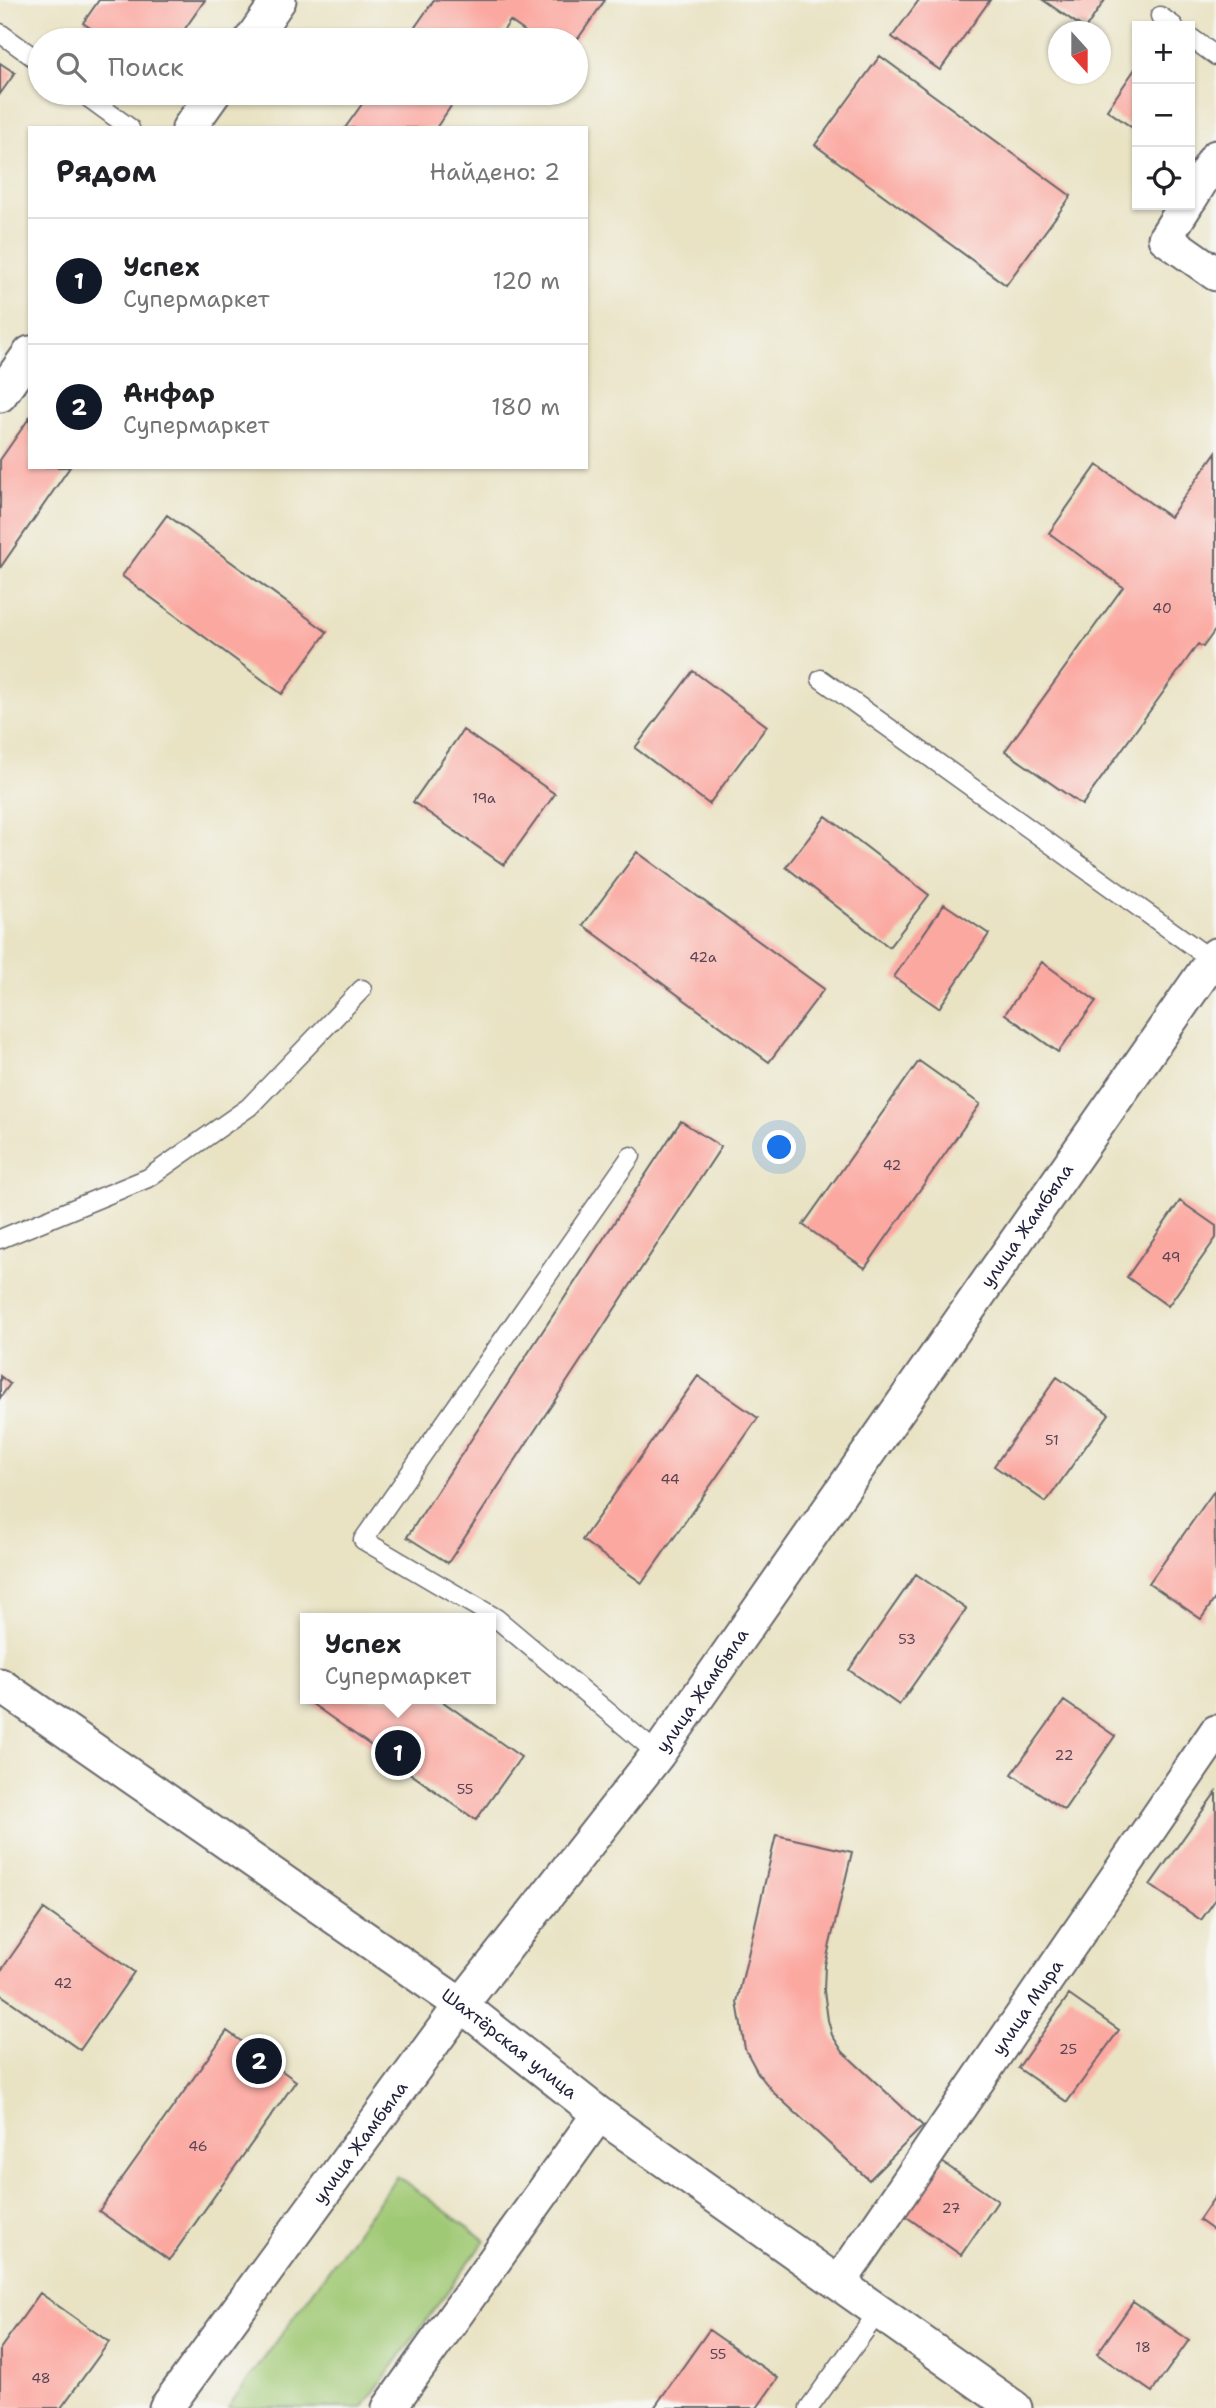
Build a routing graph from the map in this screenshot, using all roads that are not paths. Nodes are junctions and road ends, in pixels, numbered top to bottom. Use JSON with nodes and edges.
{"nodes":[{"id":1,"x":279,"y":0,"type":"edge"},
{"id":2,"x":259,"y":28,"type":"edge"},
{"id":3,"x":0,"y":33,"type":"edge"},
{"id":4,"x":1195,"y":41,"type":"edge"},
{"id":5,"x":28,"y":53,"type":"edge"},
{"id":6,"x":1216,"y":56,"type":"edge"},
{"id":7,"x":98,"y":105,"type":"edge"},
{"id":8,"x":205,"y":105,"type":"edge"},
{"id":9,"x":127,"y":126,"type":"edge"},
{"id":10,"x":190,"y":126,"type":"edge"},
{"id":11,"x":1216,"y":157,"type":"edge"},
{"id":12,"x":1195,"y":191,"type":"edge"},
{"id":13,"x":1183,"y":210,"type":"edge"},
{"id":14,"x":1216,"y":274,"type":"edge"},
{"id":15,"x":28,"y":356,"type":"edge"},
{"id":16,"x":0,"y":395,"type":"edge"},
{"id":17,"x":821,"y":679,"type":"dead end"},
{"id":18,"x":1214,"y":958,"type":"edge"},
{"id":19,"x":362,"y":989,"type":"dead end"},
{"id":20,"x":631,"y":1157,"type":"dead end"},
{"id":21,"x":0,"y":1239,"type":"edge"},
{"id":22,"x":487,"y":1613,"type":"edge"},
{"id":23,"x":496,"y":1618,"type":"edge"},
{"id":24,"x":0,"y":1685,"type":"edge"},
{"id":25,"x":1216,"y":1732,"type":"edge"},
{"id":26,"x":658,"y":1754,"type":"junction"},
{"id":27,"x":461,"y":2006,"type":"junction"},
{"id":28,"x":598,"y":2114,"type":"junction"},
{"id":29,"x":839,"y":2283,"type":"junction"},
{"id":30,"x":879,"y":2311,"type":"junction"},
{"id":31,"x":818,"y":2404,"type":"edge"},
{"id":32,"x":166,"y":2408,"type":"edge"},
{"id":33,"x":389,"y":2408,"type":"edge"},
{"id":34,"x":1015,"y":2408,"type":"edge"}],
"edges":[{"from":1,"to":2,"type":"street"},
{"from":3,"to":5,"type":"lane"},
{"from":4,"to":6,"type":"lane"},
{"from":7,"to":9,"type":"lane"},
{"from":8,"to":10,"type":"street"},
{"from":11,"to":12,"type":"street"},
{"from":13,"to":14,"type":"street"},
{"from":15,"to":16,"type":"street"},
{"from":17,"to":18,"type":"lane"},
{"from":18,"to":26,"type":"street","name":"улица Жамбыла"},
{"from":19,"to":21,"type":"lane"},
{"from":20,"to":22,"type":"lane"},
{"from":23,"to":26,"type":"lane"},
{"from":24,"to":27,"type":"street","name":"Шахтёрская улица"},
{"from":25,"to":29,"type":"street","name":"улица Мира"},
{"from":26,"to":27,"type":"street","name":"улица Жамбыла"},
{"from":27,"to":28,"type":"street","name":"Шахтёрская улица"},
{"from":27,"to":32,"type":"street","name":"улица Жамбыла"},
{"from":28,"to":29,"type":"street","name":"Шахтёрская улица"},
{"from":28,"to":33,"type":"street"},
{"from":29,"to":30,"type":"street","name":"Шахтёрская улица"},
{"from":30,"to":31,"type":"lane"},
{"from":30,"to":34,"type":"street","name":"Шахтёрская улица"}]}
